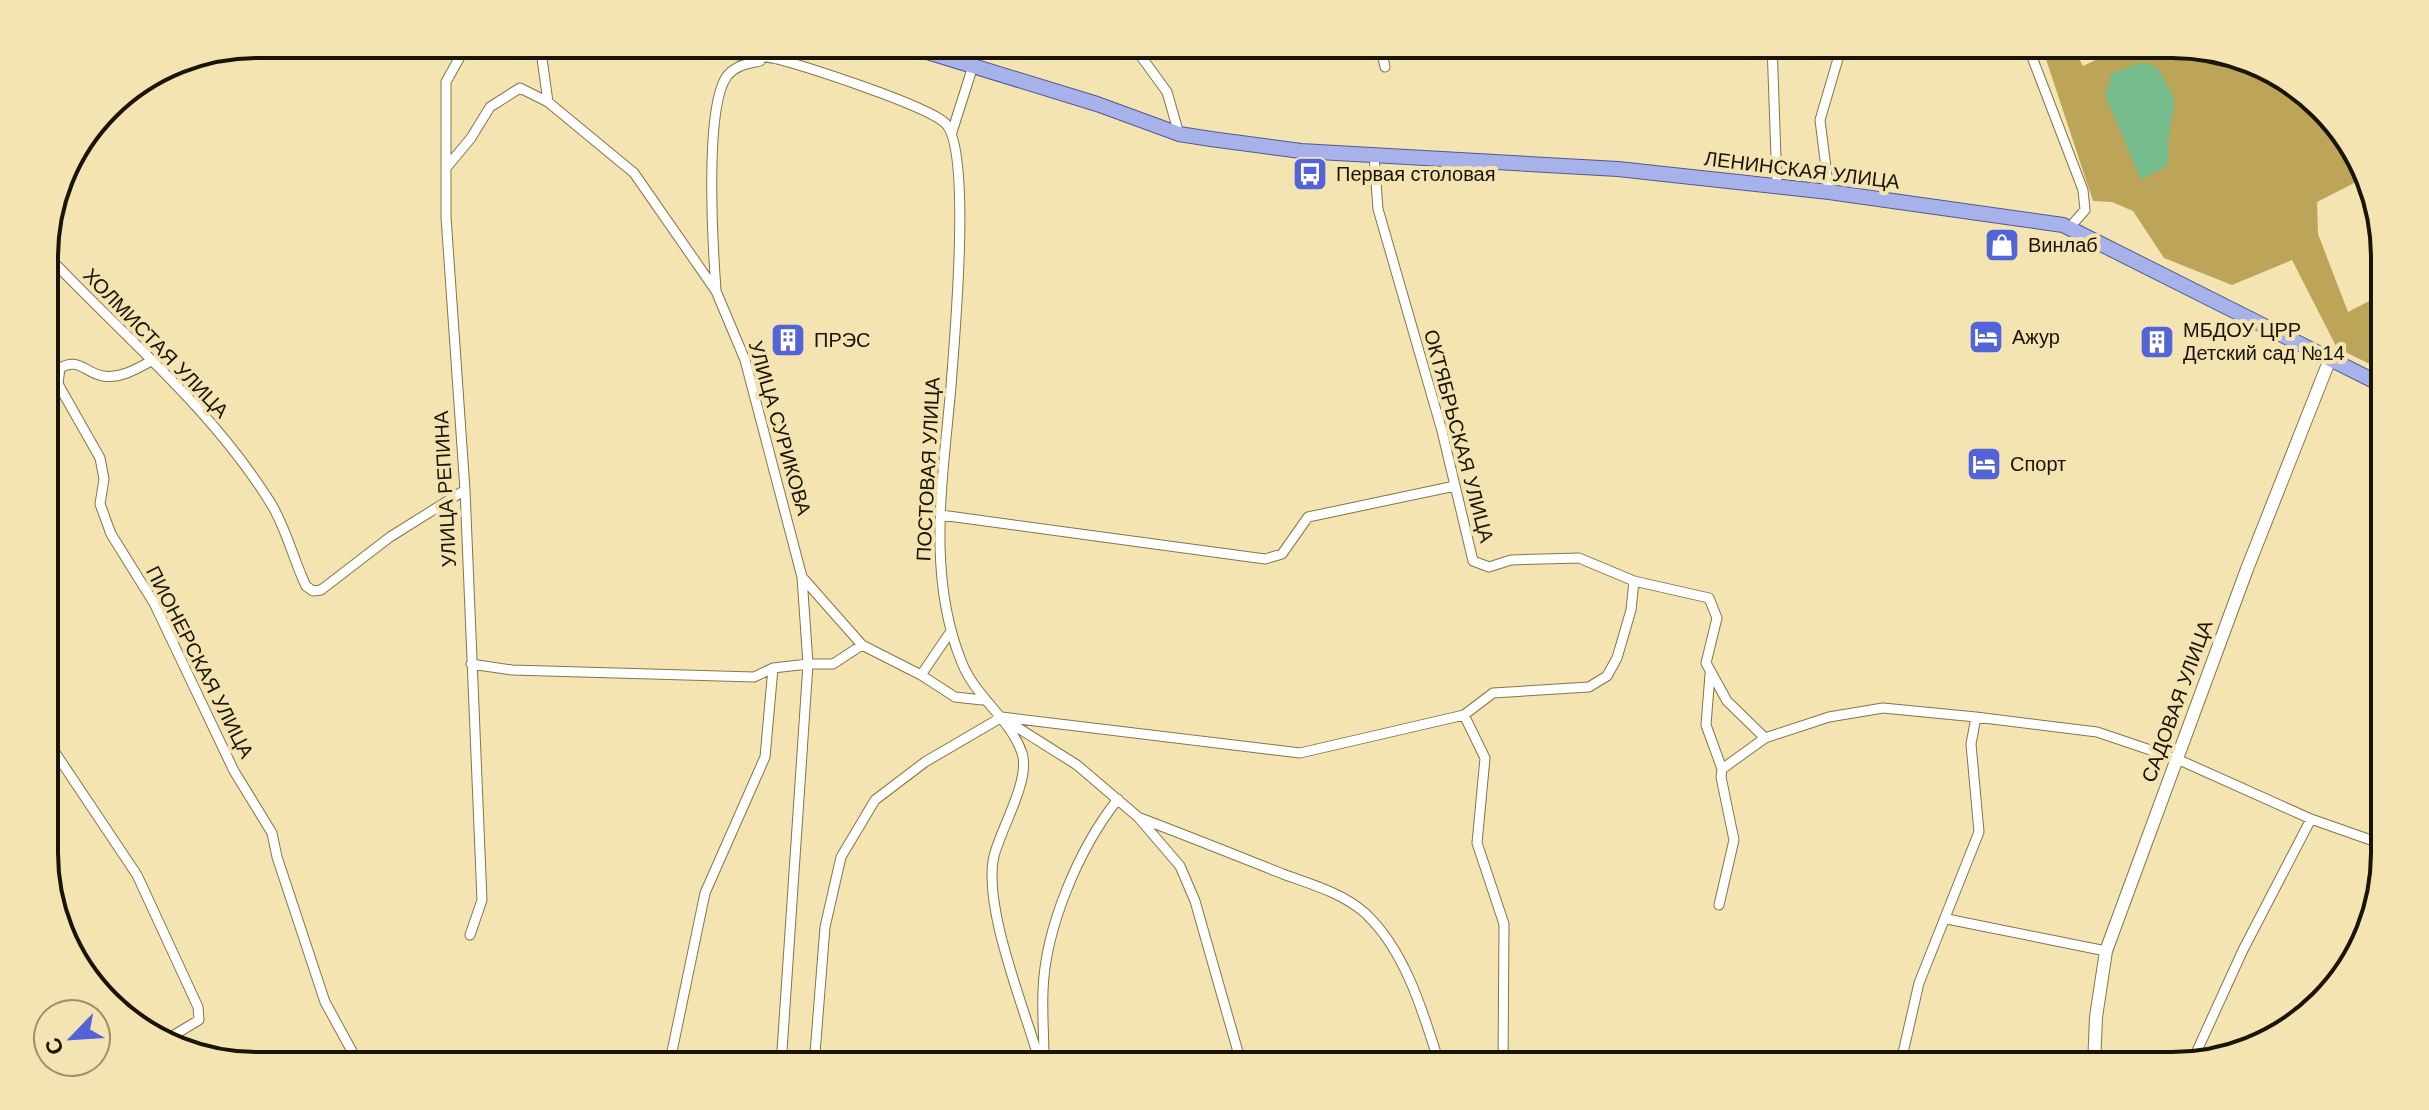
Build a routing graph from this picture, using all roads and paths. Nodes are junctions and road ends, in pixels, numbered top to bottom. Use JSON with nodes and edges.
{"nodes":[{"id":1,"x":459,"y":58,"type":"edge"},
{"id":2,"x":542,"y":58,"type":"edge"},
{"id":3,"x":775,"y":58,"type":"joint"},
{"id":4,"x":947,"y":58,"type":"edge"},
{"id":5,"x":1142,"y":58,"type":"edge"},
{"id":6,"x":1383,"y":58,"type":"edge"},
{"id":7,"x":1772,"y":58,"type":"edge"},
{"id":8,"x":1838,"y":58,"type":"edge"},
{"id":9,"x":2032,"y":58,"type":"edge"},
{"id":10,"x":973,"y":66,"type":"junction"},
{"id":11,"x":1385,"y":67,"type":"dead end"},
{"id":12,"x":548,"y":102,"type":"junction"},
{"id":13,"x":952,"y":132,"type":"junction"},
{"id":14,"x":1179,"y":134,"type":"junction"},
{"id":15,"x":1374,"y":155,"type":"junction"},
{"id":16,"x":446,"y":168,"type":"junction"},
{"id":17,"x":1777,"y":186,"type":"junction"},
{"id":18,"x":1829,"y":192,"type":"junction"},
{"id":19,"x":2070,"y":227,"type":"junction"},
{"id":20,"x":58,"y":266,"type":"edge"},
{"id":21,"x":716,"y":291,"type":"junction"},
{"id":22,"x":2330,"y":359,"type":"junction"},
{"id":23,"x":153,"y":360,"type":"junction"},
{"id":24,"x":2371,"y":380,"type":"edge"},
{"id":25,"x":58,"y":384,"type":"edge"},
{"id":26,"x":58,"y":384,"type":"edge"},
{"id":27,"x":1455,"y":486,"type":"junction"},
{"id":28,"x":465,"y":490,"type":"junction"},
{"id":29,"x":941,"y":515,"type":"junction"},
{"id":30,"x":802,"y":577,"type":"junction"},
{"id":31,"x":1634,"y":581,"type":"junction"},
{"id":32,"x":951,"y":631,"type":"junction"},
{"id":33,"x":862,"y":645,"type":"junction"},
{"id":34,"x":471,"y":664,"type":"junction"},
{"id":35,"x":808,"y":664,"type":"junction"},
{"id":36,"x":773,"y":668,"type":"junction"},
{"id":37,"x":1710,"y":674,"type":"junction"},
{"id":38,"x":921,"y":675,"type":"junction"},
{"id":39,"x":982,"y":700,"type":"junction"},
{"id":40,"x":1464,"y":715,"type":"junction"},
{"id":41,"x":1002,"y":717,"type":"junction"},
{"id":42,"x":1976,"y":717,"type":"junction"},
{"id":43,"x":1765,"y":738,"type":"junction"},
{"id":44,"x":58,"y":757,"type":"edge"},
{"id":45,"x":2177,"y":759,"type":"junction"},
{"id":46,"x":1722,"y":769,"type":"junction"},
{"id":47,"x":1118,"y":799,"type":"junction"},
{"id":48,"x":1138,"y":817,"type":"junction"},
{"id":49,"x":2311,"y":819,"type":"junction"},
{"id":50,"x":2371,"y":840,"type":"edge"},
{"id":51,"x":1719,"y":905,"type":"dead end"},
{"id":52,"x":1947,"y":919,"type":"junction"},
{"id":53,"x":470,"y":935,"type":"dead end"},
{"id":54,"x":2106,"y":951,"type":"junction"},
{"id":55,"x":175,"y":1034,"type":"edge"},
{"id":56,"x":2197,"y":1050,"type":"edge"},
{"id":57,"x":352,"y":1052,"type":"edge"},
{"id":58,"x":672,"y":1052,"type":"edge"},
{"id":59,"x":782,"y":1052,"type":"edge"},
{"id":60,"x":815,"y":1052,"type":"edge"},
{"id":61,"x":1037,"y":1052,"type":"edge"},
{"id":62,"x":1044,"y":1052,"type":"edge"},
{"id":63,"x":1238,"y":1052,"type":"edge"},
{"id":64,"x":1435,"y":1052,"type":"edge"},
{"id":65,"x":1503,"y":1052,"type":"edge"},
{"id":66,"x":1903,"y":1052,"type":"edge"},
{"id":67,"x":2095,"y":1052,"type":"edge"}],
"edges":[{"from":1,"to":16,"type":"street","name":"УЛИЦА РЕПИНА"},
{"from":2,"to":12,"type":"street"},
{"from":3,"to":13,"type":"street"},
{"from":3,"to":21,"type":"street","name":"УЛИЦА СУРИКОВА"},
{"from":4,"to":10,"type":"main road","name":"ЛЕНИНСКАЯ УЛИЦА"},
{"from":5,"to":14,"type":"street"},
{"from":6,"to":11,"type":"street"},
{"from":7,"to":17,"type":"street"},
{"from":8,"to":18,"type":"street"},
{"from":9,"to":19,"type":"street"},
{"from":10,"to":13,"type":"street"},
{"from":10,"to":14,"type":"main road","name":"ЛЕНИНСКАЯ УЛИЦА"},
{"from":12,"to":16,"type":"street"},
{"from":12,"to":21,"type":"street","name":"УЛИЦА СУРИКОВА"},
{"from":13,"to":29,"type":"street","name":"ПОСТОВАЯ УЛИЦА"},
{"from":14,"to":15,"type":"main road","name":"ЛЕНИНСКАЯ УЛИЦА"},
{"from":15,"to":17,"type":"main road","name":"ЛЕНИНСКАЯ УЛИЦА"},
{"from":15,"to":27,"type":"street","name":"ОКТЯБРЬСКАЯ УЛИЦА"},
{"from":16,"to":28,"type":"street","name":"УЛИЦА РЕПИНА"},
{"from":17,"to":18,"type":"main road","name":"ЛЕНИНСКАЯ УЛИЦА"},
{"from":18,"to":19,"type":"main road","name":"ЛЕНИНСКАЯ УЛИЦА"},
{"from":19,"to":22,"type":"main road","name":"ЛЕНИНСКАЯ УЛИЦА"},
{"from":20,"to":23,"type":"street","name":"ХОЛМИСТАЯ УЛИЦА"},
{"from":21,"to":30,"type":"street","name":"УЛИЦА СУРИКОВА"},
{"from":22,"to":24,"type":"main road","name":"ЛЕНИНСКАЯ УЛИЦА"},
{"from":22,"to":45,"type":"street","name":"САДОВАЯ УЛИЦА"},
{"from":23,"to":26,"type":"street","name":"ПИОНЕРСКАЯ УЛИЦА"},
{"from":23,"to":28,"type":"street","name":"ХОЛМИСТАЯ УЛИЦА"},
{"from":25,"to":57,"type":"street","name":"ПИОНЕРСКАЯ УЛИЦА"},
{"from":27,"to":29,"type":"street"},
{"from":27,"to":31,"type":"street","name":"ОКТЯБРЬСКАЯ УЛИЦА"},
{"from":28,"to":34,"type":"street","name":"УЛИЦА РЕПИНА"},
{"from":29,"to":32,"type":"street","name":"ПОСТОВАЯ УЛИЦА"},
{"from":30,"to":33,"type":"street"},
{"from":30,"to":35,"type":"street","name":"УЛИЦА СУРИКОВА"},
{"from":31,"to":37,"type":"street","name":"ОКТЯБРЬСКАЯ УЛИЦА"},
{"from":31,"to":40,"type":"street"},
{"from":32,"to":38,"type":"street"},
{"from":32,"to":39,"type":"street","name":"ПОСТОВАЯ УЛИЦА"},
{"from":33,"to":35,"type":"street"},
{"from":33,"to":38,"type":"street"},
{"from":34,"to":36,"type":"street"},
{"from":34,"to":53,"type":"street","name":"УЛИЦА РЕПИНА"},
{"from":35,"to":36,"type":"street"},
{"from":35,"to":59,"type":"street","name":"УЛИЦА СУРИКОВА"},
{"from":36,"to":58,"type":"street"},
{"from":37,"to":43,"type":"street"},
{"from":37,"to":46,"type":"street"},
{"from":38,"to":39,"type":"street"},
{"from":39,"to":41,"type":"street","name":"ПОСТОВАЯ УЛИЦА"},
{"from":40,"to":41,"type":"street"},
{"from":40,"to":65,"type":"street"},
{"from":41,"to":47,"type":"street"},
{"from":41,"to":60,"type":"street"},
{"from":41,"to":61,"type":"street","name":"ПОСТОВАЯ УЛИЦА"},
{"from":42,"to":43,"type":"street"},
{"from":42,"to":45,"type":"street"},
{"from":42,"to":52,"type":"street"},
{"from":43,"to":46,"type":"street"},
{"from":44,"to":55,"type":"street"},
{"from":45,"to":49,"type":"street"},
{"from":45,"to":54,"type":"street","name":"САДОВАЯ УЛИЦА"},
{"from":46,"to":51,"type":"street"},
{"from":47,"to":48,"type":"street"},
{"from":47,"to":62,"type":"street","name":"ПОСТОВАЯ УЛИЦА"},
{"from":48,"to":63,"type":"street"},
{"from":48,"to":64,"type":"street"},
{"from":49,"to":50,"type":"street"},
{"from":49,"to":56,"type":"street"},
{"from":52,"to":54,"type":"street"},
{"from":52,"to":66,"type":"street"},
{"from":54,"to":67,"type":"street","name":"САДОВАЯ УЛИЦА"}]}
